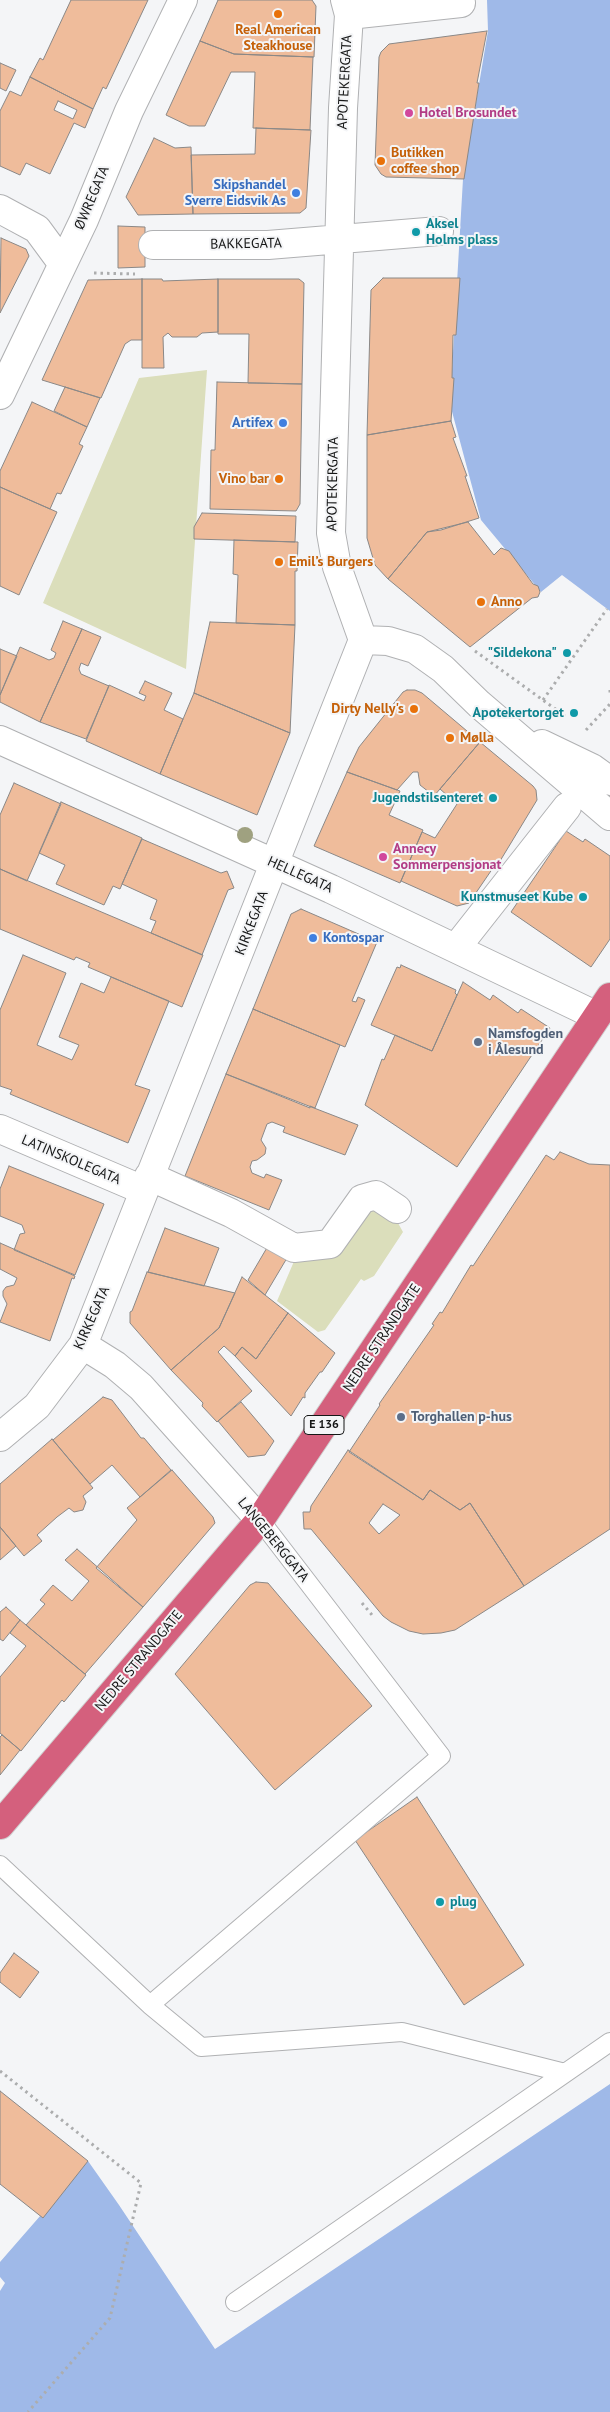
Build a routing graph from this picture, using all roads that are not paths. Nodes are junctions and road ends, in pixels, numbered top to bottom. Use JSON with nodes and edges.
{"nodes":[{"id":1,"x":183,"y":0,"type":"edge"},
{"id":2,"x":461,"y":3,"type":"dead end"},
{"id":3,"x":347,"y":7,"type":"edge"},
{"id":4,"x":0,"y":209,"type":"edge"},
{"id":5,"x":439,"y":231,"type":"dead end"},
{"id":6,"x":338,"y":239,"type":"junction"},
{"id":7,"x":153,"y":246,"type":"dead end"},
{"id":8,"x":62,"y":263,"type":"junction"},
{"id":9,"x":0,"y":395,"type":"edge"},
{"id":10,"x":363,"y":640,"type":"junction"},
{"id":11,"x":507,"y":726,"type":"junction"},
{"id":12,"x":0,"y":740,"type":"edge"},
{"id":13,"x":610,"y":781,"type":"edge"},
{"id":14,"x":567,"y":807,"type":"dead end"},
{"id":15,"x":610,"y":816,"type":"edge"},
{"id":16,"x":273,"y":864,"type":"junction"},
{"id":17,"x":456,"y":948,"type":"junction"},
{"id":18,"x":604,"y":1006,"type":"edge"},
{"id":19,"x":0,"y":1129,"type":"edge"},
{"id":20,"x":146,"y":1183,"type":"junction"},
{"id":21,"x":398,"y":1209,"type":"dead end"},
{"id":22,"x":83,"y":1345,"type":"junction"},
{"id":23,"x":0,"y":1436,"type":"edge"},
{"id":24,"x":260,"y":1520,"type":"junction"},
{"id":25,"x":0,"y":1825,"type":"edge"},
{"id":26,"x":0,"y":1865,"type":"edge"},
{"id":27,"x":150,"y":2005,"type":"junction"},
{"id":28,"x":610,"y":2042,"type":"edge"},
{"id":29,"x":565,"y":2073,"type":"junction"},
{"id":30,"x":235,"y":2302,"type":"dead end"}],
"edges":[{"from":1,"to":8,"type":"street","name":"ØWREGATA"},
{"from":2,"to":3,"type":"street","name":"APOTEKERGATA"},
{"from":3,"to":6,"type":"street","name":"APOTEKERGATA"},
{"from":4,"to":8,"type":"street"},
{"from":5,"to":6,"type":"street"},
{"from":6,"to":7,"type":"street","name":"BAKKEGATA"},
{"from":6,"to":10,"type":"street","name":"APOTEKERGATA"},
{"from":8,"to":9,"type":"street","name":"ØWREGATA"},
{"from":10,"to":11,"type":"street"},
{"from":10,"to":16,"type":"street","name":"KIRKEGATA"},
{"from":11,"to":13,"type":"street"},
{"from":11,"to":15,"type":"street"},
{"from":12,"to":16,"type":"street","name":"HELLEGATA"},
{"from":14,"to":17,"type":"street"},
{"from":16,"to":17,"type":"street","name":"HELLEGATA"},
{"from":16,"to":20,"type":"street","name":"KIRKEGATA"},
{"from":17,"to":18,"type":"street","name":"HELLEGATA"},
{"from":18,"to":24,"type":"highway","name":"NEDRE STRANDGATE","number":"E 136"},
{"from":19,"to":20,"type":"street","name":"LATINSKOLEGATA"},
{"from":20,"to":21,"type":"street"},
{"from":20,"to":22,"type":"street","name":"KIRKEGATA"},
{"from":22,"to":23,"type":"street","name":"KIRKEGATA"},
{"from":22,"to":24,"type":"street","name":"LANGEBERGGATA"},
{"from":24,"to":25,"type":"highway","name":"NEDRE STRANDGATE","number":"E 136"},
{"from":24,"to":27,"type":"lane","name":"LANGEBERGGATA"},
{"from":26,"to":27,"type":"lane"},
{"from":27,"to":29,"type":"lane"},
{"from":28,"to":29,"type":"lane"},
{"from":29,"to":30,"type":"lane"}]}
